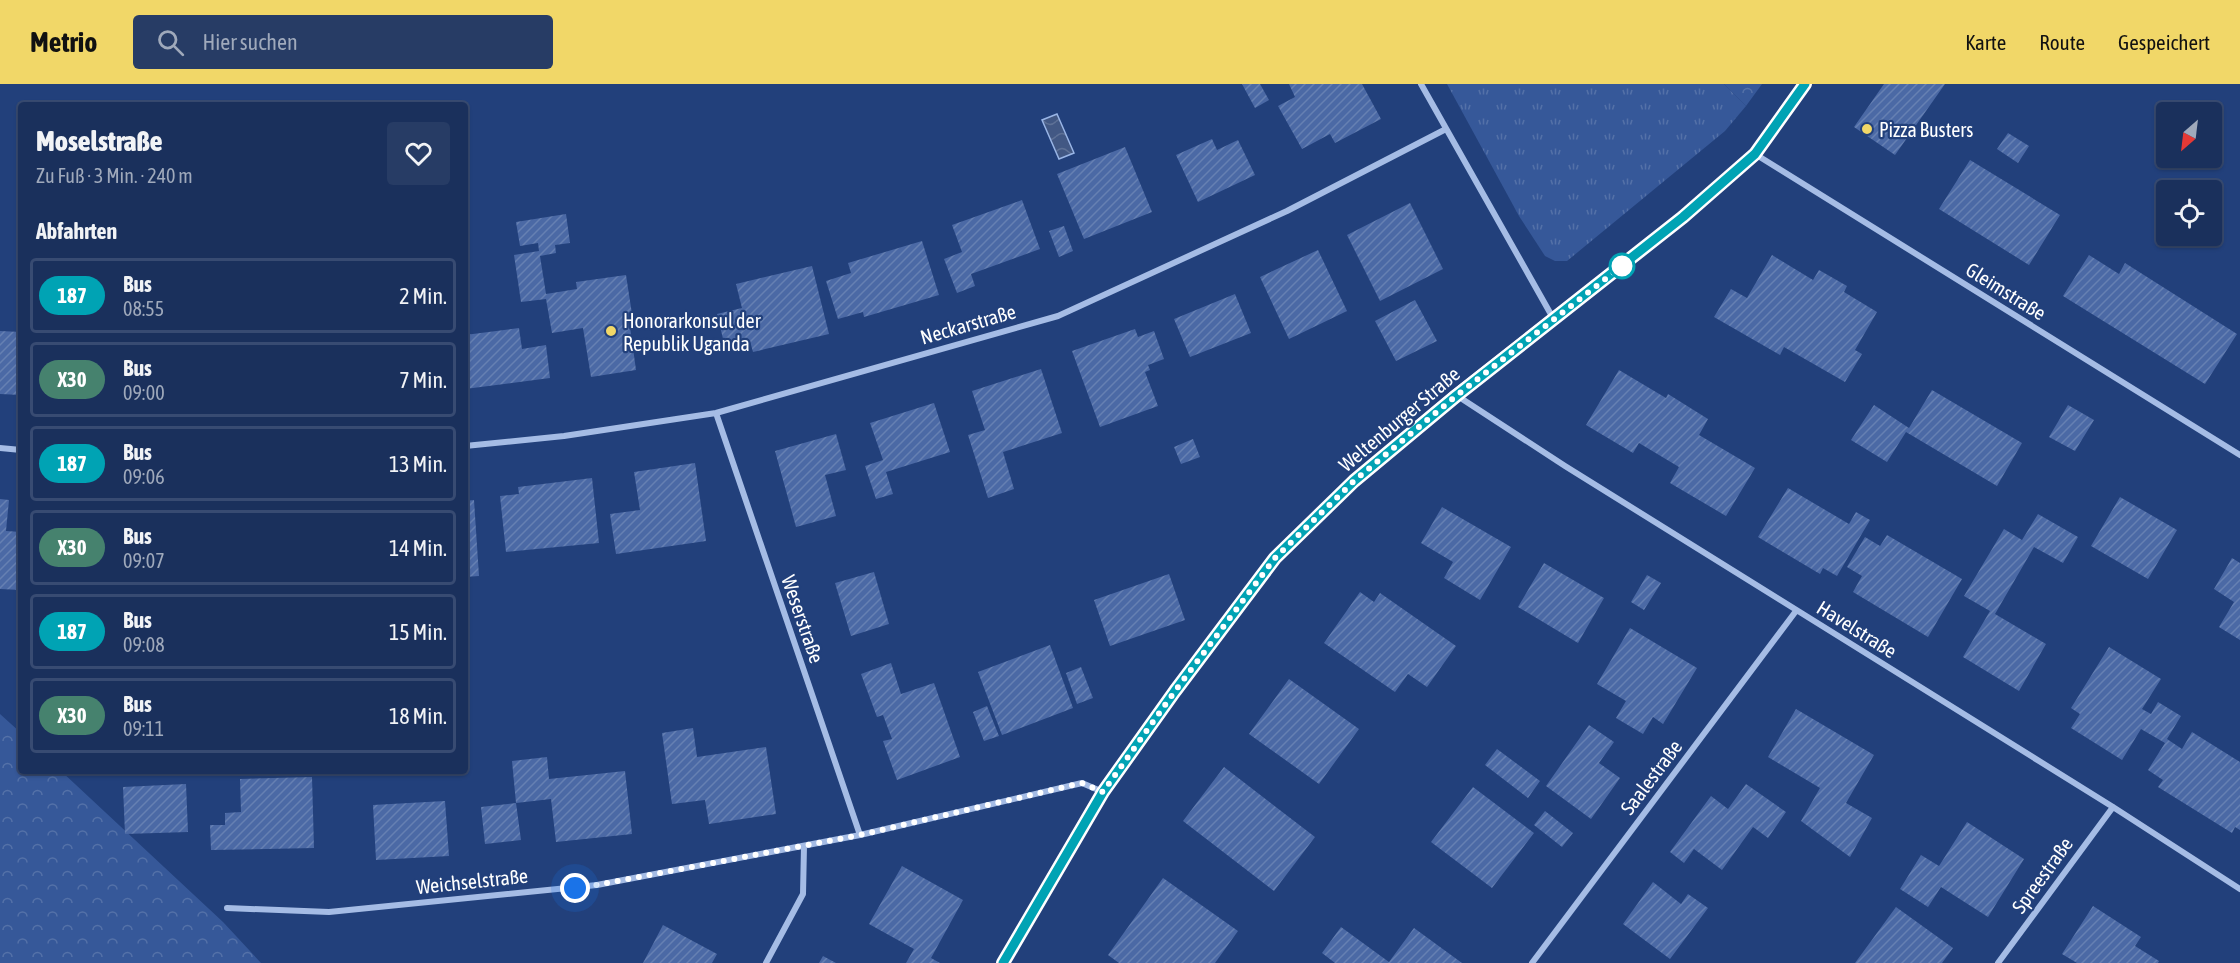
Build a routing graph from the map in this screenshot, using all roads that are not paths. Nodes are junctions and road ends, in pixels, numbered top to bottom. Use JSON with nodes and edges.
{"nodes":[{"id":1,"x":1421,"y":84,"type":"edge"},
{"id":2,"x":1805,"y":84,"type":"edge"},
{"id":3,"x":1446,"y":129,"type":"junction"},
{"id":4,"x":1755,"y":154,"type":"junction"},
{"id":5,"x":1554,"y":319,"type":"junction"},
{"id":6,"x":1456,"y":396,"type":"junction"},
{"id":7,"x":716,"y":413,"type":"junction"},
{"id":8,"x":468,"y":446,"type":"edge"},
{"id":9,"x":0,"y":448,"type":"edge"},
{"id":10,"x":18,"y":450,"type":"edge"},
{"id":11,"x":2240,"y":455,"type":"edge"},
{"id":12,"x":1796,"y":611,"type":"junction"},
{"id":13,"x":1103,"y":792,"type":"junction"},
{"id":14,"x":2113,"y":807,"type":"junction"},
{"id":15,"x":860,"y":835,"type":"junction"},
{"id":16,"x":804,"y":846,"type":"junction"},
{"id":17,"x":2240,"y":889,"type":"edge"},
{"id":18,"x":227,"y":908,"type":"dead end"},
{"id":19,"x":766,"y":963,"type":"edge"},
{"id":20,"x":1003,"y":963,"type":"edge"},
{"id":21,"x":1532,"y":963,"type":"edge"},
{"id":22,"x":1998,"y":963,"type":"edge"}],
"edges":[{"from":1,"to":3,"type":"street"},
{"from":2,"to":4,"type":"main road","name":"Weltenburger Straße"},
{"from":3,"to":5,"type":"street"},
{"from":3,"to":7,"type":"street","name":"Neckarstraße"},
{"from":4,"to":5,"type":"main road","name":"Weltenburger Straße"},
{"from":4,"to":11,"type":"street","name":"Gleimstraße"},
{"from":5,"to":6,"type":"main road","name":"Weltenburger Straße"},
{"from":6,"to":12,"type":"street","name":"Havelstraße"},
{"from":6,"to":13,"type":"main road","name":"Weltenburger Straße"},
{"from":7,"to":8,"type":"street","name":"Neckarstraße"},
{"from":7,"to":15,"type":"street","name":"Weserstraße"},
{"from":9,"to":10,"type":"street"},
{"from":12,"to":14,"type":"street","name":"Havelstraße"},
{"from":12,"to":21,"type":"street","name":"Saalestraße"},
{"from":13,"to":15,"type":"street","name":"Weichselstraße"},
{"from":13,"to":20,"type":"main road","name":"Weltenburger Straße"},
{"from":14,"to":17,"type":"street","name":"Havelstraße"},
{"from":14,"to":22,"type":"street","name":"Spreestraße"},
{"from":15,"to":16,"type":"street","name":"Weichselstraße"},
{"from":16,"to":18,"type":"street","name":"Weichselstraße"},
{"from":16,"to":19,"type":"street"}]}
